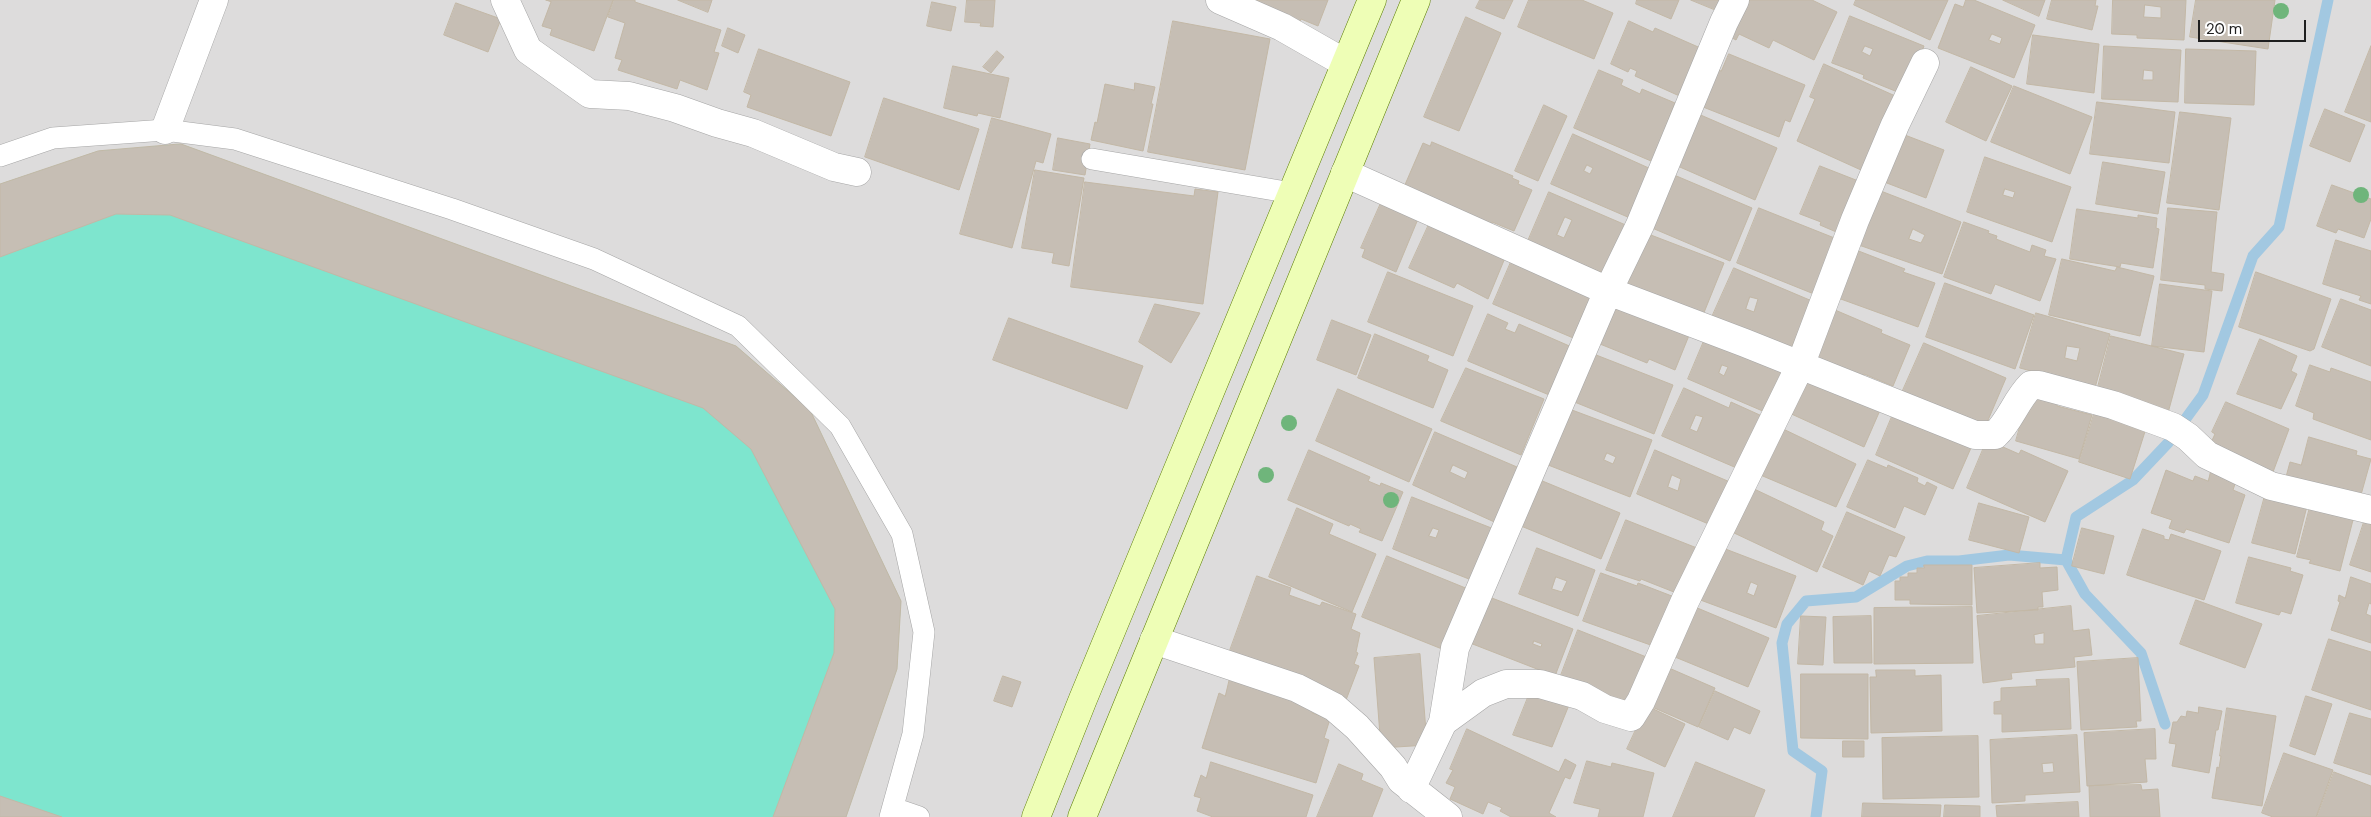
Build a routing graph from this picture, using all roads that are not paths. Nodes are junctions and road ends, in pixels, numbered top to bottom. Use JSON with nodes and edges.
{"nodes":[{"id":1,"x":214,"y":0,"type":"edge"},
{"id":2,"x":505,"y":0,"type":"edge"},
{"id":3,"x":1220,"y":0,"type":"edge"},
{"id":4,"x":1372,"y":0,"type":"edge"},
{"id":5,"x":1416,"y":0,"type":"edge"},
{"id":6,"x":1735,"y":0,"type":"edge"},
{"id":7,"x":1345,"y":63,"type":"junction"},
{"id":8,"x":1925,"y":63,"type":"dead end"},
{"id":9,"x":165,"y":130,"type":"junction"},
{"id":10,"x":0,"y":156,"type":"edge"},
{"id":11,"x":1092,"y":159,"type":"dead end"},
{"id":12,"x":857,"y":172,"type":"dead end"},
{"id":13,"x":1345,"y":173,"type":"junction"},
{"id":14,"x":1292,"y":193,"type":"junction"},
{"id":15,"x":1608,"y":291,"type":"junction"},
{"id":16,"x":1800,"y":366,"type":"junction"},
{"id":17,"x":2371,"y":510,"type":"edge"},
{"id":18,"x":1154,"y":640,"type":"junction"},
{"id":19,"x":1443,"y":722,"type":"junction"},
{"id":20,"x":1411,"y":788,"type":"junction"},
{"id":21,"x":891,"y":813,"type":"edge"},
{"id":22,"x":919,"y":817,"type":"edge"},
{"id":23,"x":1036,"y":817,"type":"edge"},
{"id":24,"x":1082,"y":817,"type":"edge"},
{"id":25,"x":1448,"y":817,"type":"edge"}],
"edges":[{"from":1,"to":9,"type":"street"},
{"from":2,"to":12,"type":"street"},
{"from":3,"to":7,"type":"street"},
{"from":4,"to":7,"type":"main road"},
{"from":5,"to":13,"type":"main road"},
{"from":6,"to":15,"type":"street"},
{"from":7,"to":14,"type":"main road"},
{"from":8,"to":16,"type":"street"},
{"from":9,"to":10,"type":"lane"},
{"from":9,"to":21,"type":"lane"},
{"from":11,"to":14,"type":"lane"},
{"from":13,"to":15,"type":"street"},
{"from":13,"to":18,"type":"main road"},
{"from":14,"to":23,"type":"main road"},
{"from":15,"to":16,"type":"street"},
{"from":15,"to":19,"type":"street"},
{"from":16,"to":17,"type":"street"},
{"from":16,"to":19,"type":"street"},
{"from":18,"to":20,"type":"street"},
{"from":18,"to":24,"type":"main road"},
{"from":19,"to":20,"type":"street"},
{"from":20,"to":25,"type":"street"},
{"from":21,"to":22,"type":"lane"}]}
